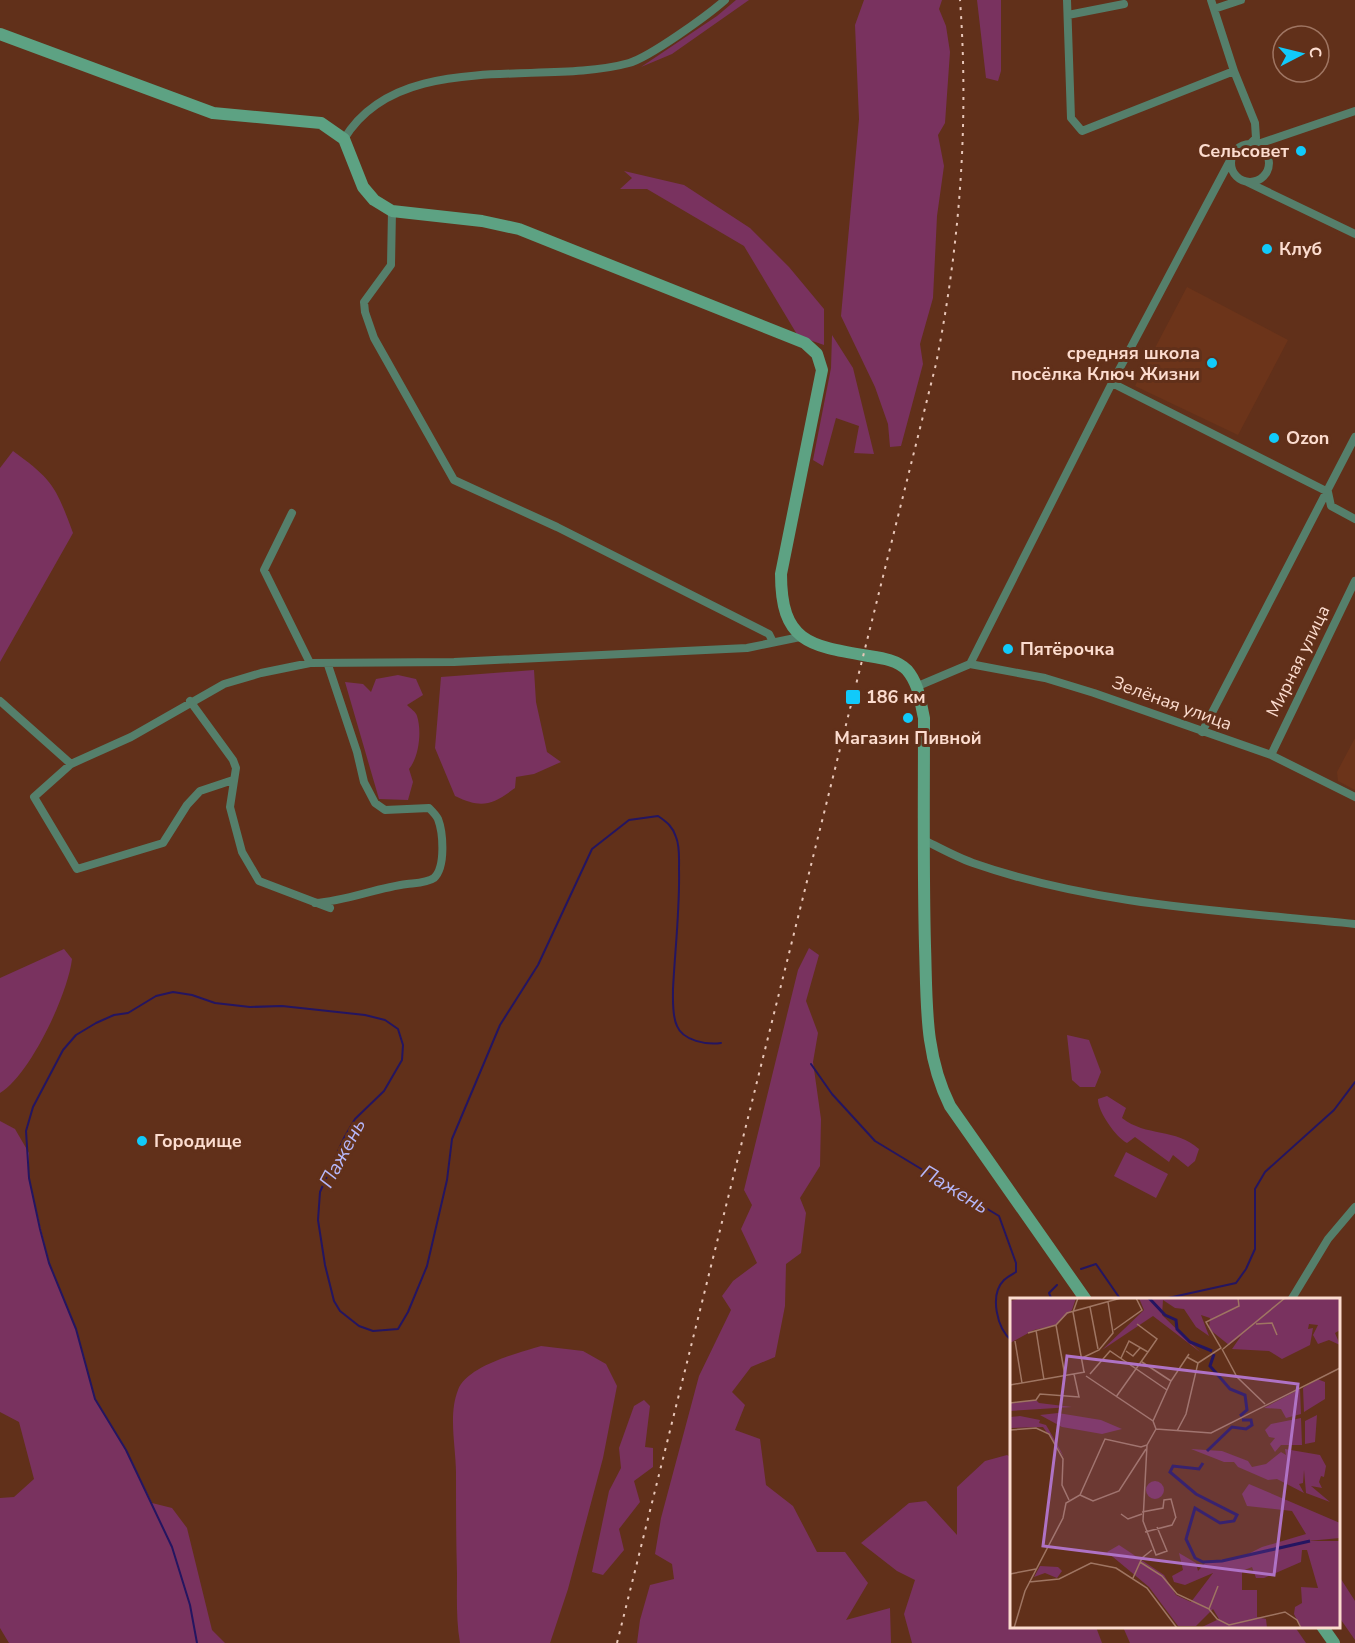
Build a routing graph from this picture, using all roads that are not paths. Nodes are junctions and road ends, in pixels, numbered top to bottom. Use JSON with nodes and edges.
{"nodes":[{"id":1,"x":725,"y":0,"type":"edge"},
{"id":2,"x":1067,"y":0,"type":"edge"},
{"id":3,"x":1241,"y":0,"type":"edge"},
{"id":4,"x":1124,"y":3,"type":"dead end"},
{"id":5,"x":1212,"y":4,"type":"edge"},
{"id":6,"x":1068,"y":15,"type":"junction"},
{"id":7,"x":0,"y":34,"type":"edge"},
{"id":8,"x":1233,"y":71,"type":"junction"},
{"id":9,"x":1354,"y":112,"type":"edge"},
{"id":10,"x":344,"y":139,"type":"junction"},
{"id":11,"x":1254,"y":145,"type":"junction"},
{"id":12,"x":1233,"y":155,"type":"junction"},
{"id":13,"x":1267,"y":172,"type":"junction"},
{"id":14,"x":1244,"y":181,"type":"junction"},
{"id":15,"x":1217,"y":185,"type":"junction"},
{"id":16,"x":1272,"y":194,"type":"junction"},
{"id":17,"x":392,"y":211,"type":"junction"},
{"id":18,"x":1355,"y":234,"type":"edge"},
{"id":19,"x":1112,"y":383,"type":"junction"},
{"id":20,"x":1355,"y":437,"type":"edge"},
{"id":21,"x":1328,"y":492,"type":"junction"},
{"id":22,"x":292,"y":513,"type":"dead end"},
{"id":23,"x":1355,"y":519,"type":"edge"},
{"id":24,"x":1355,"y":581,"type":"edge"},
{"id":25,"x":800,"y":637,"type":"junction"},
{"id":26,"x":773,"y":642,"type":"junction"},
{"id":27,"x":310,"y":663,"type":"junction"},
{"id":28,"x":970,"y":664,"type":"junction"},
{"id":29,"x":328,"y":665,"type":"junction"},
{"id":30,"x":918,"y":686,"type":"junction"},
{"id":31,"x":0,"y":701,"type":"edge"},
{"id":32,"x":190,"y":701,"type":"junction"},
{"id":33,"x":1202,"y":732,"type":"junction"},
{"id":34,"x":1271,"y":755,"type":"junction"},
{"id":35,"x":71,"y":764,"type":"junction"},
{"id":36,"x":233,"y":780,"type":"junction"},
{"id":37,"x":1355,"y":797,"type":"edge"},
{"id":38,"x":924,"y":840,"type":"junction"},
{"id":39,"x":315,"y":903,"type":"junction"},
{"id":40,"x":330,"y":908,"type":"dead end"},
{"id":41,"x":1355,"y":924,"type":"edge"},
{"id":42,"x":1355,"y":1207,"type":"edge"},
{"id":43,"x":1085,"y":1298,"type":"edge"},
{"id":44,"x":1292,"y":1298,"type":"edge"},
{"id":45,"x":1323,"y":1628,"type":"edge"},
{"id":46,"x":1334,"y":1643,"type":"edge"}],
"edges":[{"from":1,"to":10,"type":"street"},
{"from":2,"to":6,"type":"street"},
{"from":3,"to":5,"type":"street"},
{"from":4,"to":6,"type":"street"},
{"from":5,"to":8,"type":"street"},
{"from":6,"to":8,"type":"street"},
{"from":7,"to":10,"type":"street"},
{"from":8,"to":11,"type":"street"},
{"from":9,"to":11,"type":"street"},
{"from":10,"to":17,"type":"street"},
{"from":11,"to":12,"type":"street"},
{"from":11,"to":13,"type":"street"},
{"from":12,"to":14,"type":"street"},
{"from":12,"to":15,"type":"street"},
{"from":13,"to":14,"type":"street"},
{"from":13,"to":16,"type":"street"},
{"from":14,"to":15,"type":"street"},
{"from":14,"to":16,"type":"street"},
{"from":15,"to":19,"type":"street"},
{"from":16,"to":18,"type":"street"},
{"from":17,"to":25,"type":"street"},
{"from":17,"to":26,"type":"street"},
{"from":19,"to":21,"type":"street"},
{"from":19,"to":28,"type":"street"},
{"from":20,"to":21,"type":"street"},
{"from":21,"to":23,"type":"street"},
{"from":21,"to":33,"type":"street"},
{"from":22,"to":27,"type":"street"},
{"from":24,"to":34,"type":"street","name":"Мирная улица"},
{"from":25,"to":26,"type":"street"},
{"from":25,"to":30,"type":"street"},
{"from":26,"to":29,"type":"street"},
{"from":27,"to":29,"type":"street"},
{"from":27,"to":32,"type":"street"},
{"from":28,"to":30,"type":"street"},
{"from":28,"to":33,"type":"street","name":"Зелёная улица"},
{"from":29,"to":39,"type":"street"},
{"from":30,"to":38,"type":"street"},
{"from":31,"to":35,"type":"street"},
{"from":32,"to":35,"type":"street"},
{"from":32,"to":36,"type":"street"},
{"from":33,"to":34,"type":"street","name":"Зелёная улица"},
{"from":34,"to":37,"type":"street","name":"Зелёная улица"},
{"from":35,"to":36,"type":"street"},
{"from":36,"to":39,"type":"street"},
{"from":38,"to":41,"type":"street"},
{"from":38,"to":43,"type":"street"},
{"from":39,"to":40,"type":"street"},
{"from":42,"to":44,"type":"street"},
{"from":45,"to":46,"type":"street"}]}
